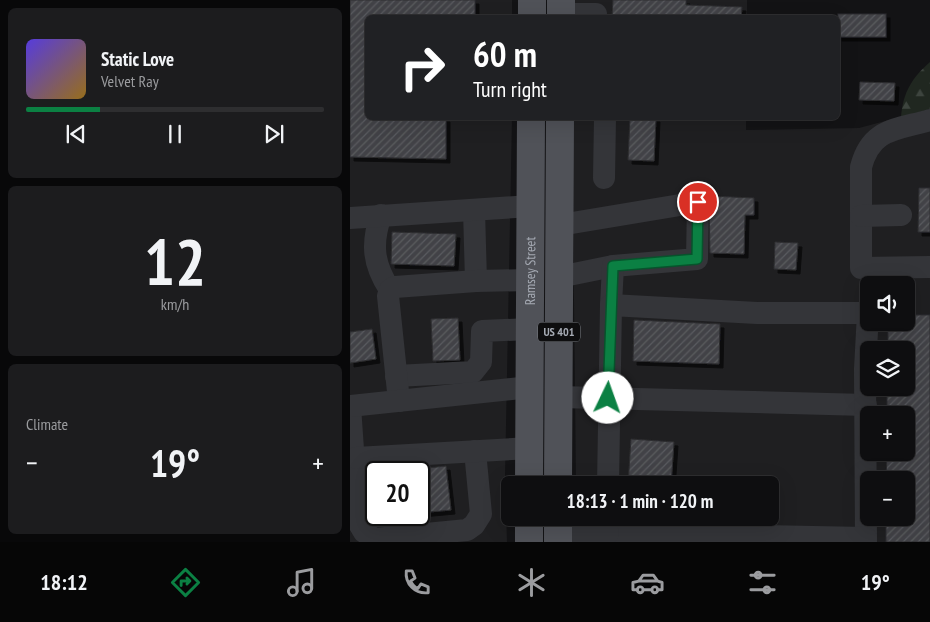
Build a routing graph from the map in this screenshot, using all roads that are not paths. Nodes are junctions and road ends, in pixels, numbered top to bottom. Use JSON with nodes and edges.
{"nodes":[{"id":1,"x":532,"y":0,"type":"edge"},
{"id":2,"x":561,"y":11,"type":"edge"},
{"id":3,"x":596,"y":14,"type":"dead end"},
{"id":4,"x":532,"y":15,"type":"edge"},
{"id":5,"x":531,"y":120,"type":"edge"},
{"id":6,"x":560,"y":120,"type":"edge"},
{"id":7,"x":605,"y":120,"type":"edge"},
{"id":8,"x":930,"y":120,"type":"edge"},
{"id":9,"x":604,"y":178,"type":"dead end"},
{"id":10,"x":531,"y":206,"type":"junction"},
{"id":11,"x":474,"y":210,"type":"junction"},
{"id":12,"x":382,"y":215,"type":"junction"},
{"id":13,"x":901,"y":215,"type":"dead end"},
{"id":14,"x":861,"y":216,"type":"junction"},
{"id":15,"x":350,"y":218,"type":"edge"},
{"id":16,"x":560,"y":225,"type":"junction"},
{"id":17,"x":613,"y":266,"type":"junction"},
{"id":18,"x":930,"y":267,"type":"edge"},
{"id":19,"x":559,"y":277,"type":"junction"},
{"id":20,"x":530,"y":280,"type":"junction"},
{"id":21,"x":476,"y":281,"type":"junction"},
{"id":22,"x":390,"y":290,"type":"junction"},
{"id":23,"x":612,"y":305,"type":"junction"},
{"id":24,"x":529,"y":329,"type":"junction"},
{"id":25,"x":396,"y":376,"type":"junction"},
{"id":26,"x":530,"y":387,"type":"junction"},
{"id":27,"x":559,"y":397,"type":"junction"},
{"id":28,"x":608,"y":398,"type":"junction"},
{"id":29,"x":399,"y":401,"type":"junction"},
{"id":30,"x":866,"y":405,"type":"junction"},
{"id":31,"x":350,"y":406,"type":"edge"},
{"id":32,"x":530,"y":448,"type":"junction"},
{"id":33,"x":475,"y":451,"type":"junction"},
{"id":34,"x":356,"y":458,"type":"junction"},
{"id":35,"x":530,"y":476,"type":"edge"},
{"id":36,"x":558,"y":476,"type":"edge"},
{"id":37,"x":608,"y":476,"type":"edge"},
{"id":38,"x":353,"y":490,"type":"edge"},
{"id":39,"x":529,"y":526,"type":"edge"},
{"id":40,"x":600,"y":526,"type":"edge"},
{"id":41,"x":625,"y":526,"type":"edge"},
{"id":42,"x":558,"y":531,"type":"edge"},
{"id":43,"x":866,"y":540,"type":"edge"},
{"id":44,"x":529,"y":542,"type":"edge"}],
"edges":[{"from":1,"to":4,"type":"main road"},
{"from":2,"to":3,"type":"lane"},
{"from":5,"to":10,"type":"main road","name":"Ramsey Street","number":"US 401"},
{"from":6,"to":16,"type":"main road","name":"Ramsey Street","number":"US 401"},
{"from":7,"to":9,"type":"lane"},
{"from":8,"to":14,"type":"lane"},
{"from":10,"to":11,"type":"lane"},
{"from":10,"to":20,"type":"main road","name":"Ramsey Street","number":"US 401"},
{"from":11,"to":12,"type":"lane"},
{"from":11,"to":21,"type":"lane"},
{"from":12,"to":15,"type":"lane"},
{"from":12,"to":22,"type":"lane"},
{"from":13,"to":14,"type":"lane"},
{"from":14,"to":18,"type":"lane"},
{"from":16,"to":17,"type":"lane"},
{"from":16,"to":19,"type":"main road","name":"Ramsey Street","number":"US 401"},
{"from":17,"to":19,"type":"lane"},
{"from":17,"to":23,"type":"lane"},
{"from":19,"to":27,"type":"main road","name":"Ramsey Street","number":"US 401"},
{"from":20,"to":21,"type":"lane"},
{"from":20,"to":24,"type":"main road","name":"Ramsey Street","number":"US 401"},
{"from":21,"to":22,"type":"lane"},
{"from":22,"to":25,"type":"lane"},
{"from":23,"to":28,"type":"lane"},
{"from":23,"to":30,"type":"lane"},
{"from":24,"to":25,"type":"lane"},
{"from":24,"to":26,"type":"main road","name":"Ramsey Street","number":"US 401"},
{"from":25,"to":29,"type":"lane"},
{"from":26,"to":29,"type":"lane"},
{"from":26,"to":32,"type":"main road","name":"Ramsey Street","number":"US 401"},
{"from":27,"to":28,"type":"lane"},
{"from":27,"to":36,"type":"main road","name":"Ramsey Street","number":"US 401"},
{"from":28,"to":30,"type":"lane"},
{"from":28,"to":37,"type":"lane"},
{"from":29,"to":31,"type":"lane"},
{"from":30,"to":43,"type":"lane"},
{"from":31,"to":34,"type":"lane"},
{"from":32,"to":33,"type":"lane"},
{"from":32,"to":35,"type":"main road","name":"Ramsey Street","number":"US 401"},
{"from":33,"to":34,"type":"lane"},
{"from":33,"to":38,"type":"lane"},
{"from":34,"to":38,"type":"lane"},
{"from":39,"to":44,"type":"main road"},
{"from":40,"to":42,"type":"lane"},
{"from":41,"to":43,"type":"lane"}]}
